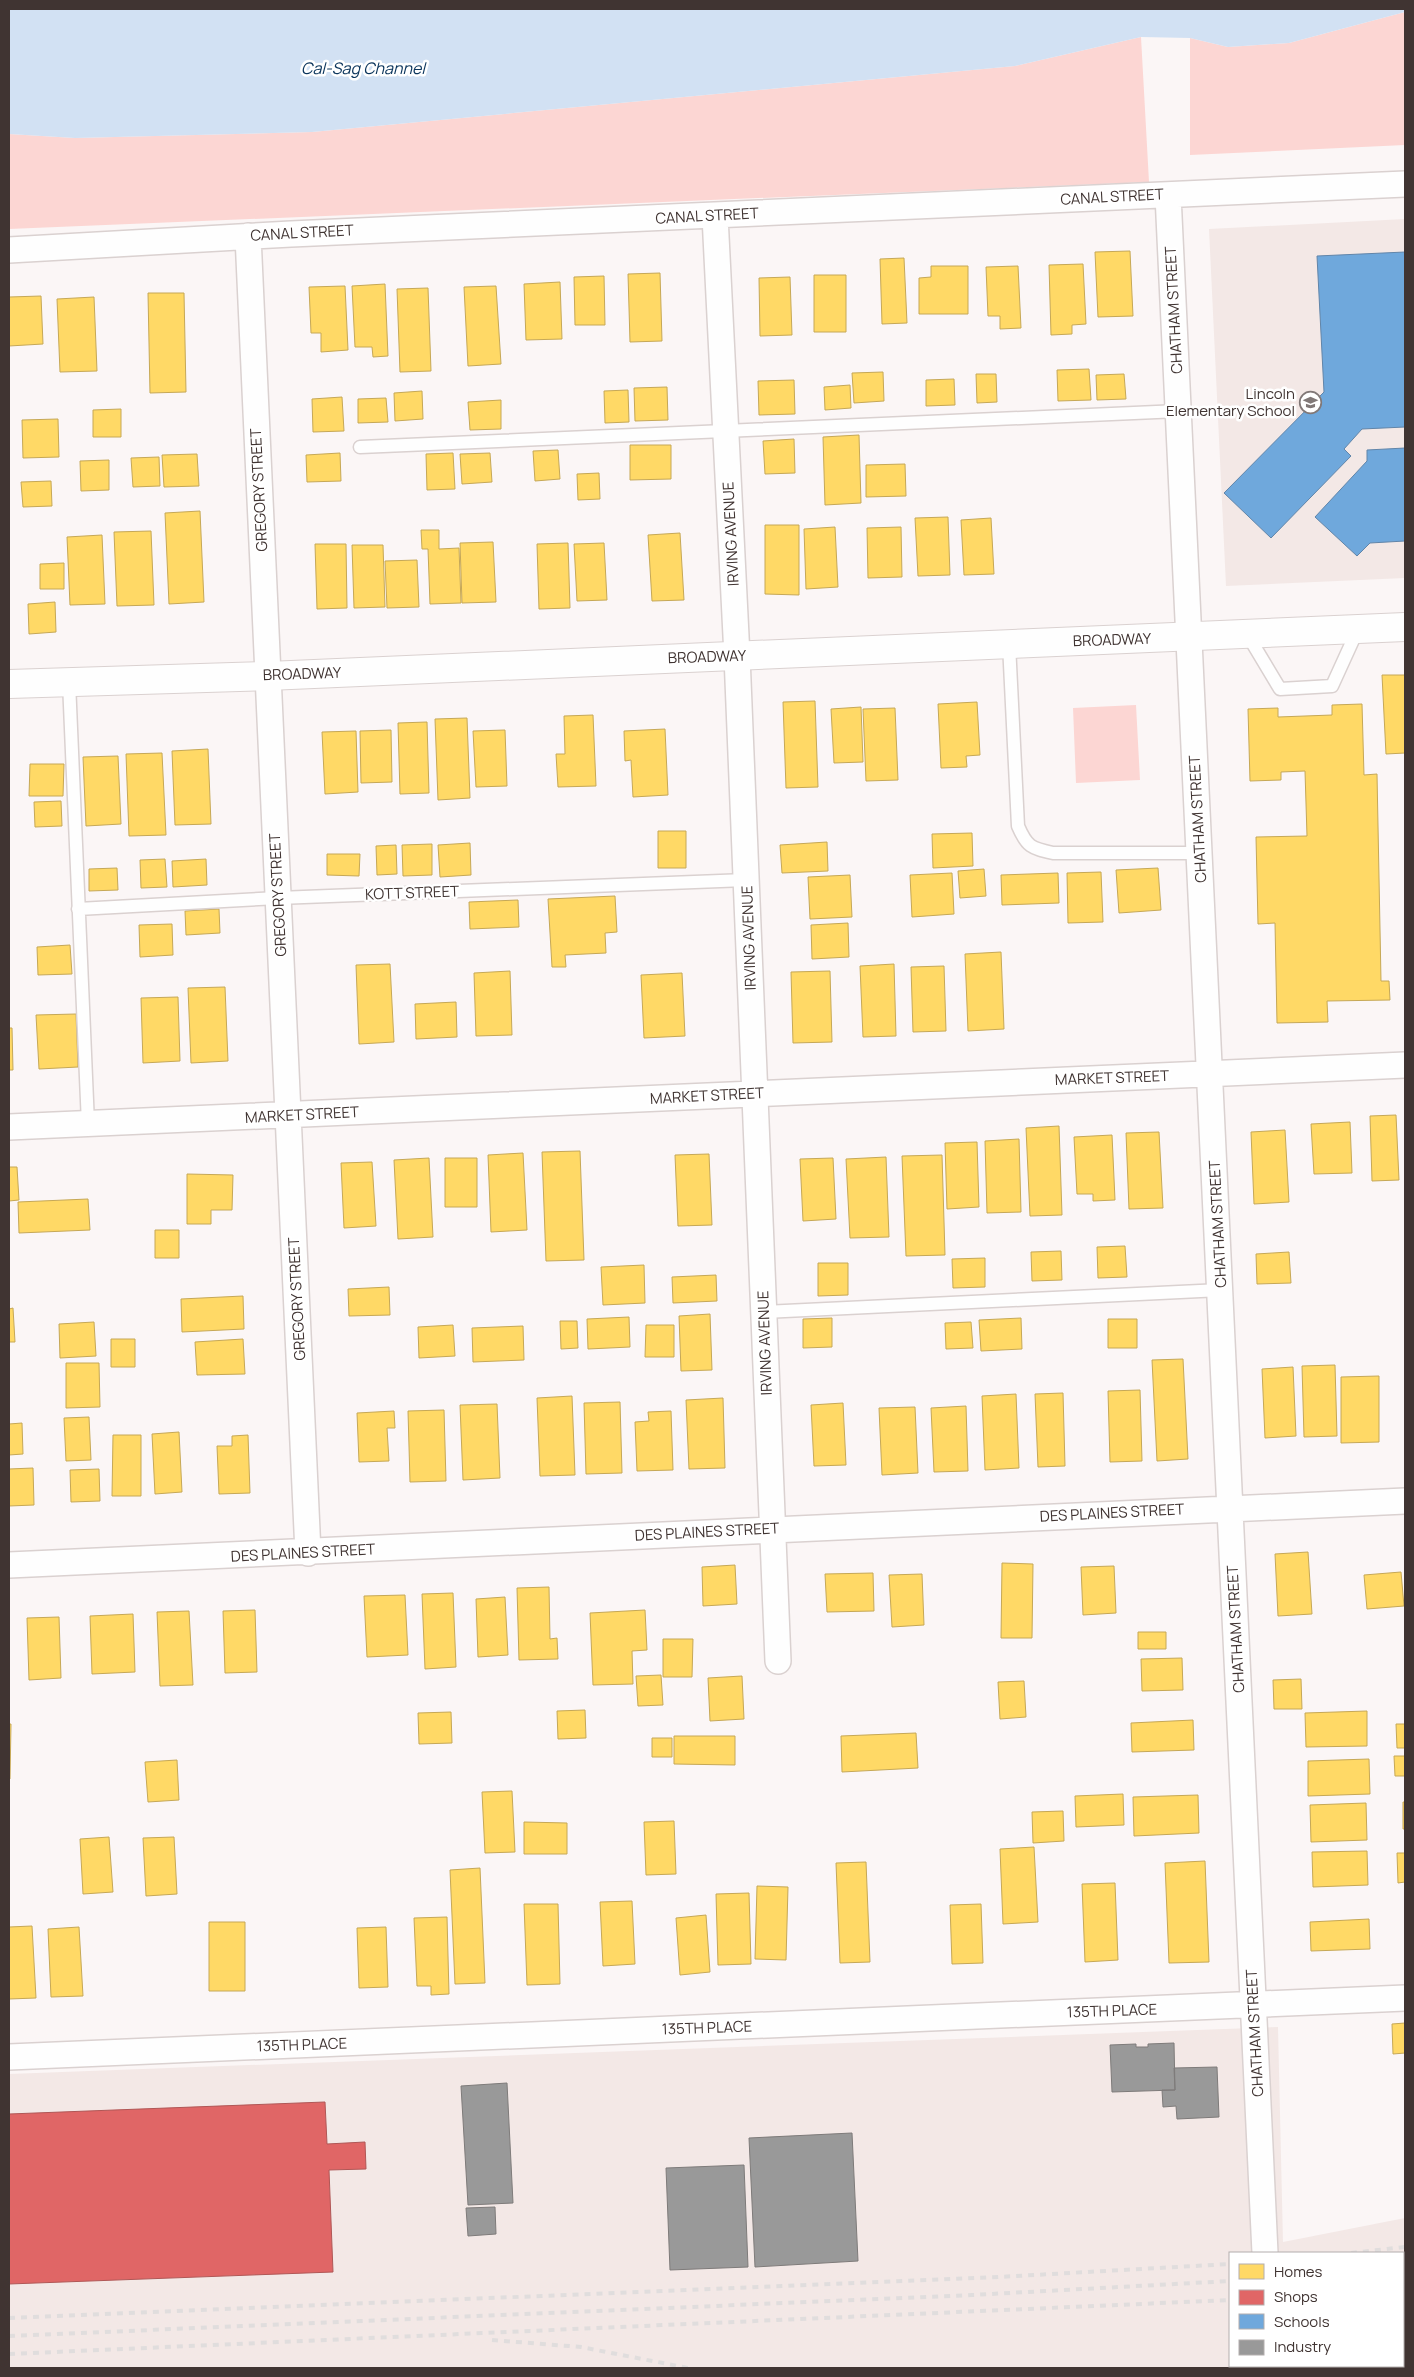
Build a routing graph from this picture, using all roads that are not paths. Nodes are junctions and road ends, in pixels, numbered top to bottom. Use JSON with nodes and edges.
{"nodes":[{"id":1,"x":1405,"y":184,"type":"edge"},
{"id":2,"x":1168,"y":195,"type":"junction"},
{"id":3,"x":715,"y":216,"type":"junction"},
{"id":4,"x":248,"y":236,"type":"junction"},
{"id":5,"x":9,"y":250,"type":"edge"},
{"id":6,"x":1179,"y":410,"type":"junction"},
{"id":7,"x":726,"y":431,"type":"junction"},
{"id":8,"x":360,"y":447,"type":"dead end"},
{"id":9,"x":1405,"y":627,"type":"edge"},
{"id":10,"x":1358,"y":629,"type":"junction"},
{"id":11,"x":1247,"y":634,"type":"junction"},
{"id":12,"x":1190,"y":636,"type":"junction"},
{"id":13,"x":1009,"y":644,"type":"junction"},
{"id":14,"x":737,"y":656,"type":"junction"},
{"id":15,"x":268,"y":676,"type":"junction"},
{"id":16,"x":68,"y":682,"type":"junction"},
{"id":17,"x":9,"y":684,"type":"edge"},
{"id":18,"x":1200,"y":853,"type":"junction"},
{"id":19,"x":746,"y":880,"type":"junction"},
{"id":20,"x":278,"y":898,"type":"junction"},
{"id":21,"x":78,"y":909,"type":"junction"},
{"id":22,"x":1405,"y":1065,"type":"edge"},
{"id":23,"x":1210,"y":1074,"type":"junction"},
{"id":24,"x":755,"y":1093,"type":"junction"},
{"id":25,"x":288,"y":1116,"type":"junction"},
{"id":26,"x":88,"y":1124,"type":"junction"},
{"id":27,"x":9,"y":1127,"type":"edge"},
{"id":28,"x":1221,"y":1290,"type":"junction"},
{"id":29,"x":764,"y":1312,"type":"junction"},
{"id":30,"x":1405,"y":1501,"type":"edge"},
{"id":31,"x":1231,"y":1508,"type":"junction"},
{"id":32,"x":772,"y":1529,"type":"junction"},
{"id":33,"x":308,"y":1553,"type":"junction"},
{"id":34,"x":9,"y":1564,"type":"edge"},
{"id":35,"x":778,"y":1661,"type":"dead end"},
{"id":36,"x":1405,"y":1998,"type":"edge"},
{"id":37,"x":1254,"y":2005,"type":"junction"},
{"id":38,"x":9,"y":2057,"type":"edge"},
{"id":39,"x":1265,"y":2252,"type":"edge"}],
"edges":[{"from":1,"to":2,"type":"street","name":"CANAL STREET"},
{"from":2,"to":3,"type":"street","name":"CANAL STREET"},
{"from":2,"to":6,"type":"street","name":"CHATHAM STREET"},
{"from":3,"to":4,"type":"street","name":"CANAL STREET"},
{"from":3,"to":7,"type":"street","name":"IRVING AVENUE"},
{"from":4,"to":5,"type":"street","name":"CANAL STREET"},
{"from":4,"to":15,"type":"street","name":"GREGORY STREET"},
{"from":6,"to":7,"type":"lane"},
{"from":6,"to":12,"type":"street","name":"CHATHAM STREET"},
{"from":7,"to":8,"type":"lane"},
{"from":7,"to":14,"type":"street","name":"IRVING AVENUE"},
{"from":9,"to":10,"type":"street","name":"BROADWAY"},
{"from":10,"to":11,"type":"street","name":"BROADWAY"},
{"from":10,"to":11,"type":"lane"},
{"from":11,"to":12,"type":"street","name":"BROADWAY"},
{"from":12,"to":13,"type":"street","name":"BROADWAY"},
{"from":12,"to":18,"type":"street","name":"CHATHAM STREET"},
{"from":13,"to":14,"type":"street","name":"BROADWAY"},
{"from":13,"to":18,"type":"lane"},
{"from":14,"to":15,"type":"street","name":"BROADWAY"},
{"from":14,"to":19,"type":"street","name":"IRVING AVENUE"},
{"from":15,"to":16,"type":"street","name":"BROADWAY"},
{"from":15,"to":20,"type":"street","name":"GREGORY STREET"},
{"from":16,"to":17,"type":"street","name":"BROADWAY"},
{"from":16,"to":21,"type":"lane"},
{"from":18,"to":23,"type":"street","name":"CHATHAM STREET"},
{"from":19,"to":20,"type":"lane","name":"KOTT STREET"},
{"from":19,"to":24,"type":"street","name":"IRVING AVENUE"},
{"from":20,"to":21,"type":"lane","name":"KOTT STREET"},
{"from":20,"to":25,"type":"street","name":"GREGORY STREET"},
{"from":21,"to":26,"type":"lane"},
{"from":22,"to":23,"type":"street","name":"MARKET STREET"},
{"from":23,"to":24,"type":"street","name":"MARKET STREET"},
{"from":23,"to":28,"type":"street","name":"CHATHAM STREET"},
{"from":24,"to":25,"type":"street","name":"MARKET STREET"},
{"from":24,"to":29,"type":"street","name":"IRVING AVENUE"},
{"from":25,"to":26,"type":"street","name":"MARKET STREET"},
{"from":25,"to":33,"type":"street","name":"GREGORY STREET"},
{"from":26,"to":27,"type":"street","name":"MARKET STREET"},
{"from":28,"to":29,"type":"lane"},
{"from":28,"to":31,"type":"street","name":"CHATHAM STREET"},
{"from":29,"to":32,"type":"street","name":"IRVING AVENUE"},
{"from":30,"to":31,"type":"street","name":"DES PLAINES STREET"},
{"from":31,"to":32,"type":"street","name":"DES PLAINES STREET"},
{"from":31,"to":37,"type":"street","name":"CHATHAM STREET"},
{"from":32,"to":33,"type":"street","name":"DES PLAINES STREET"},
{"from":32,"to":35,"type":"street","name":"IRVING AVENUE"},
{"from":33,"to":34,"type":"street","name":"DES PLAINES STREET"},
{"from":36,"to":37,"type":"street","name":"135TH PLACE"},
{"from":37,"to":38,"type":"street","name":"135TH PLACE"},
{"from":37,"to":39,"type":"street","name":"CHATHAM STREET"}]}
